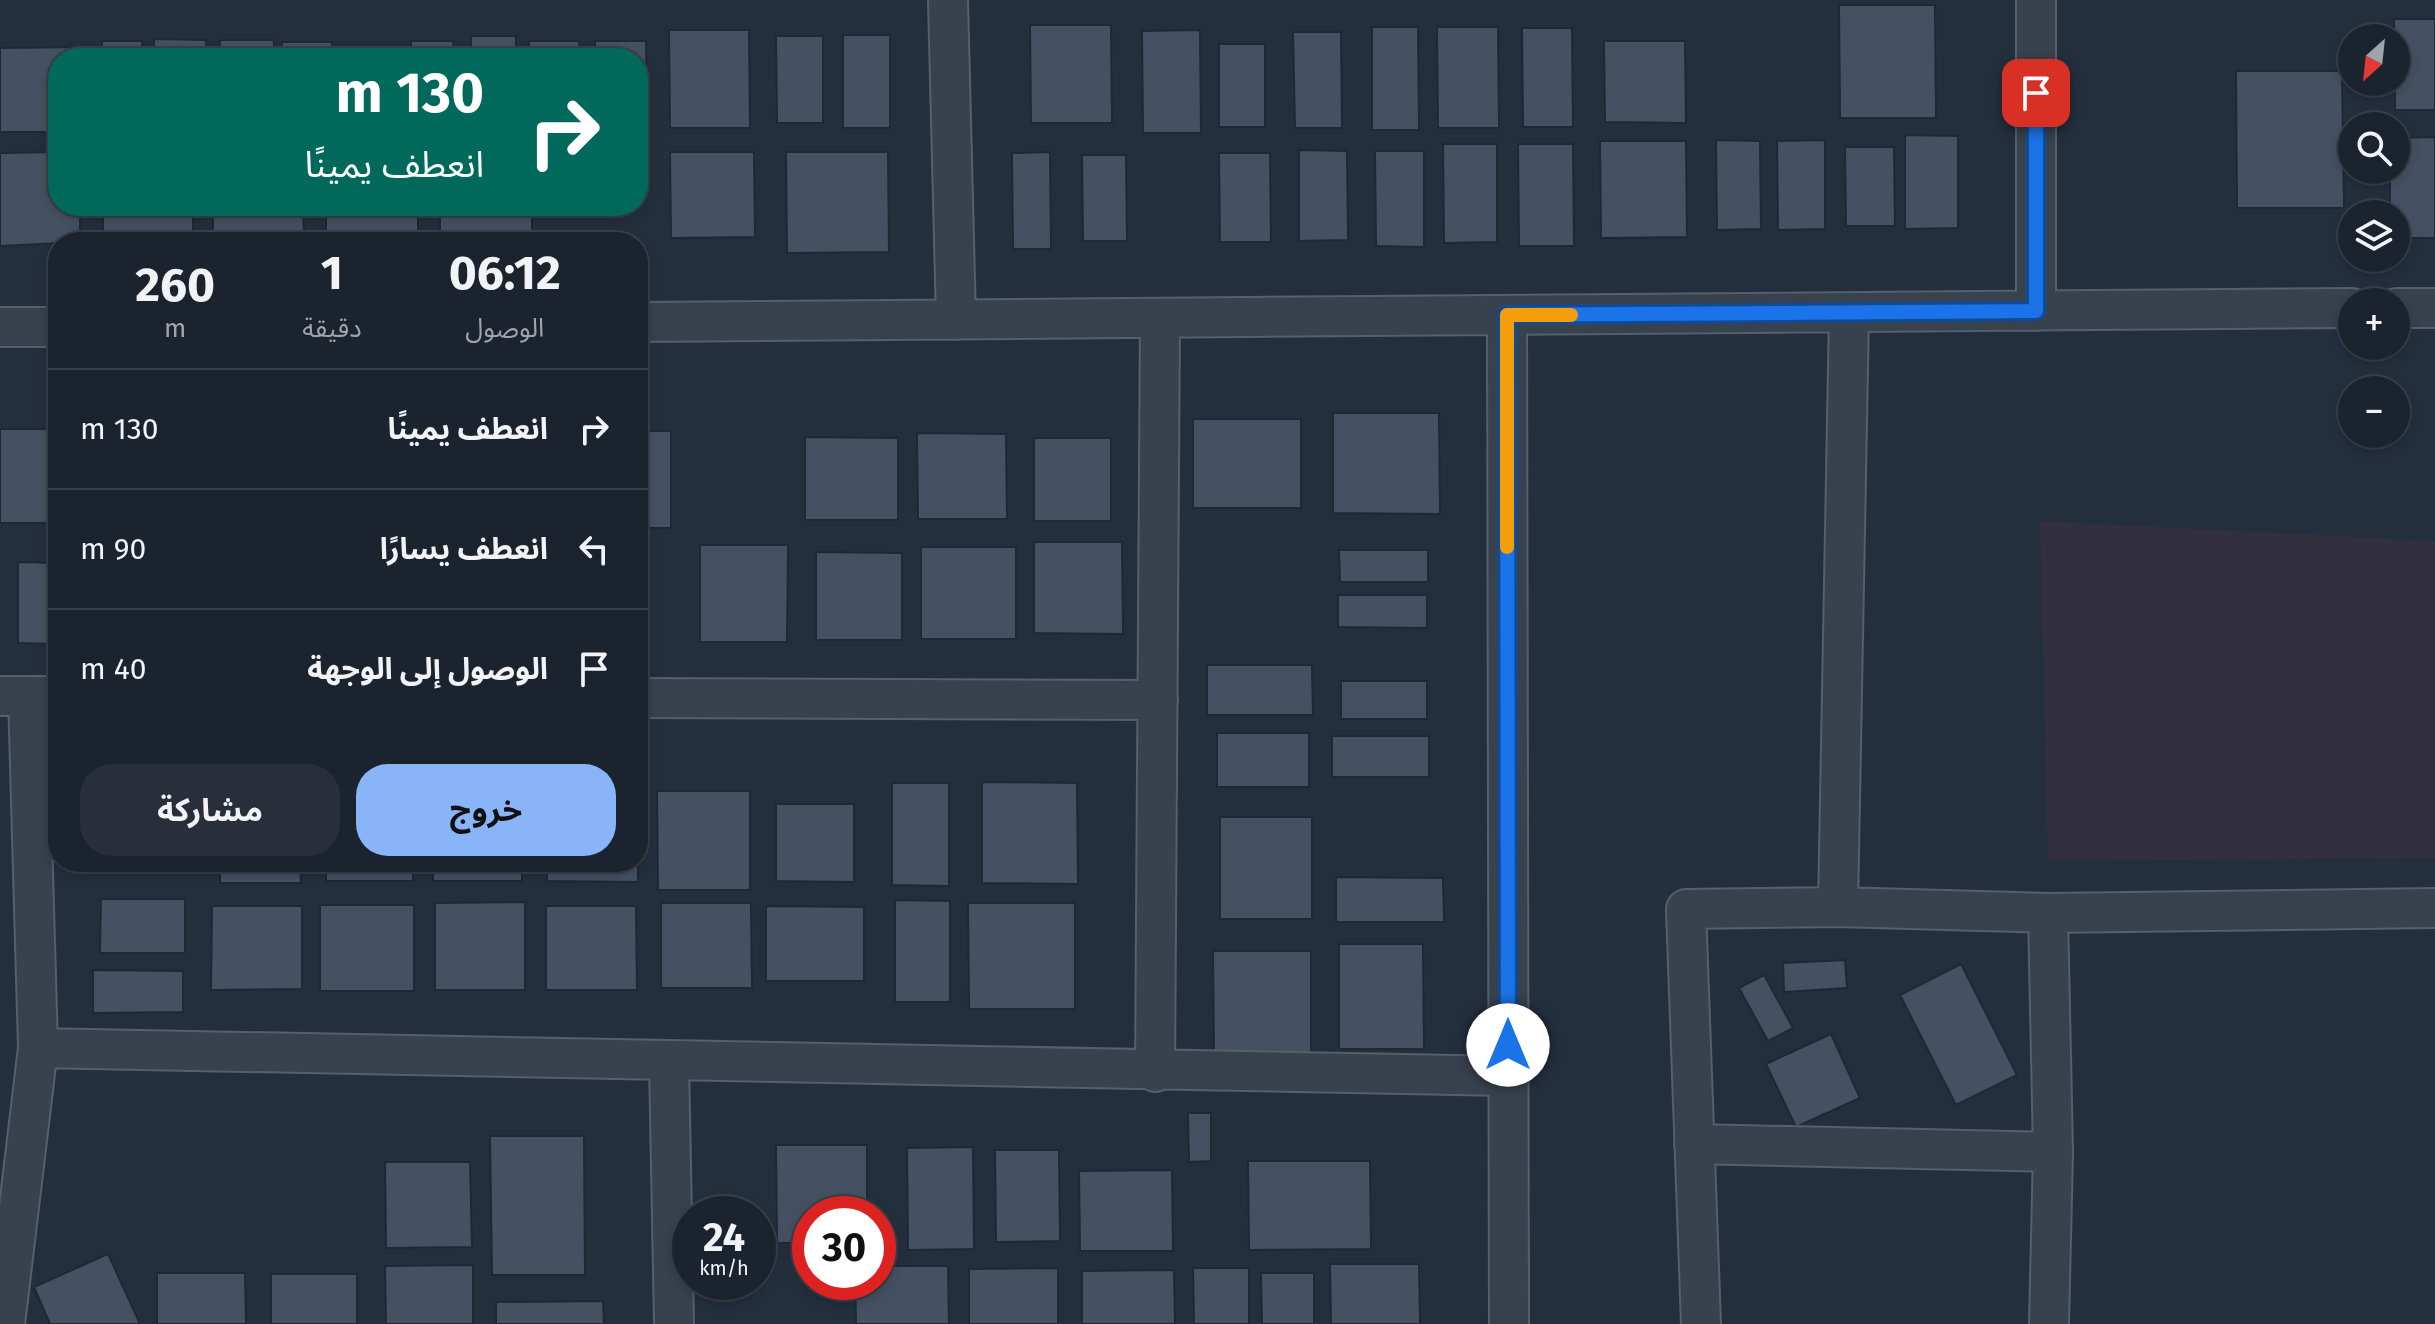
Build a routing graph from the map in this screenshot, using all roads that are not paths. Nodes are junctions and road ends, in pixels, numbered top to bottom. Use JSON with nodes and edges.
{"nodes":[{"id":1,"x":948,"y":0,"type":"edge"},
{"id":2,"x":2036,"y":0,"type":"edge"},
{"id":3,"x":2338,"y":308,"type":"edge"},
{"id":4,"x":2410,"y":308,"type":"edge"},
{"id":5,"x":2435,"y":308,"type":"edge"},
{"id":6,"x":2036,"y":311,"type":"junction"},
{"id":7,"x":1849,"y":313,"type":"junction"},
{"id":8,"x":1507,"y":315,"type":"junction"},
{"id":9,"x":1160,"y":318,"type":"junction"},
{"id":10,"x":956,"y":320,"type":"junction"},
{"id":11,"x":648,"y":322,"type":"edge"},
{"id":12,"x":0,"y":327,"type":"edge"},
{"id":13,"x":48,"y":327,"type":"edge"},
{"id":14,"x":29,"y":696,"type":"edge"},
{"id":15,"x":648,"y":698,"type":"edge"},
{"id":16,"x":1158,"y":700,"type":"junction"},
{"id":17,"x":1838,"y":907,"type":"junction"},
{"id":18,"x":2435,"y":908,"type":"edge"},
{"id":19,"x":2048,"y":913,"type":"junction"},
{"id":20,"x":38,"y":1048,"type":"junction"},
{"id":21,"x":669,"y":1062,"type":"junction"},
{"id":22,"x":1155,"y":1072,"type":"junction"},
{"id":23,"x":1508,"y":1076,"type":"junction"},
{"id":24,"x":1694,"y":1144,"type":"junction"},
{"id":25,"x":2053,"y":1152,"type":"junction"},
{"id":26,"x":5,"y":1324,"type":"edge"},
{"id":27,"x":674,"y":1324,"type":"edge"},
{"id":28,"x":1509,"y":1324,"type":"edge"},
{"id":29,"x":1701,"y":1324,"type":"edge"},
{"id":30,"x":2049,"y":1324,"type":"edge"}],
"edges":[{"from":1,"to":10,"type":"street"},
{"from":2,"to":6,"type":"street"},
{"from":3,"to":6,"type":"street"},
{"from":4,"to":5,"type":"street"},
{"from":6,"to":7,"type":"street"},
{"from":7,"to":8,"type":"street"},
{"from":7,"to":17,"type":"street"},
{"from":8,"to":9,"type":"street"},
{"from":8,"to":23,"type":"street"},
{"from":9,"to":10,"type":"street"},
{"from":9,"to":16,"type":"street"},
{"from":10,"to":11,"type":"street"},
{"from":12,"to":13,"type":"street"},
{"from":14,"to":20,"type":"street"},
{"from":15,"to":16,"type":"street"},
{"from":16,"to":22,"type":"street"},
{"from":17,"to":19,"type":"street"},
{"from":17,"to":24,"type":"street"},
{"from":18,"to":19,"type":"street"},
{"from":19,"to":25,"type":"street"},
{"from":20,"to":21,"type":"street"},
{"from":20,"to":26,"type":"street"},
{"from":21,"to":22,"type":"street"},
{"from":21,"to":27,"type":"street"},
{"from":22,"to":23,"type":"street"},
{"from":23,"to":28,"type":"street"},
{"from":24,"to":25,"type":"street"},
{"from":24,"to":29,"type":"street"},
{"from":25,"to":30,"type":"street"}]}
